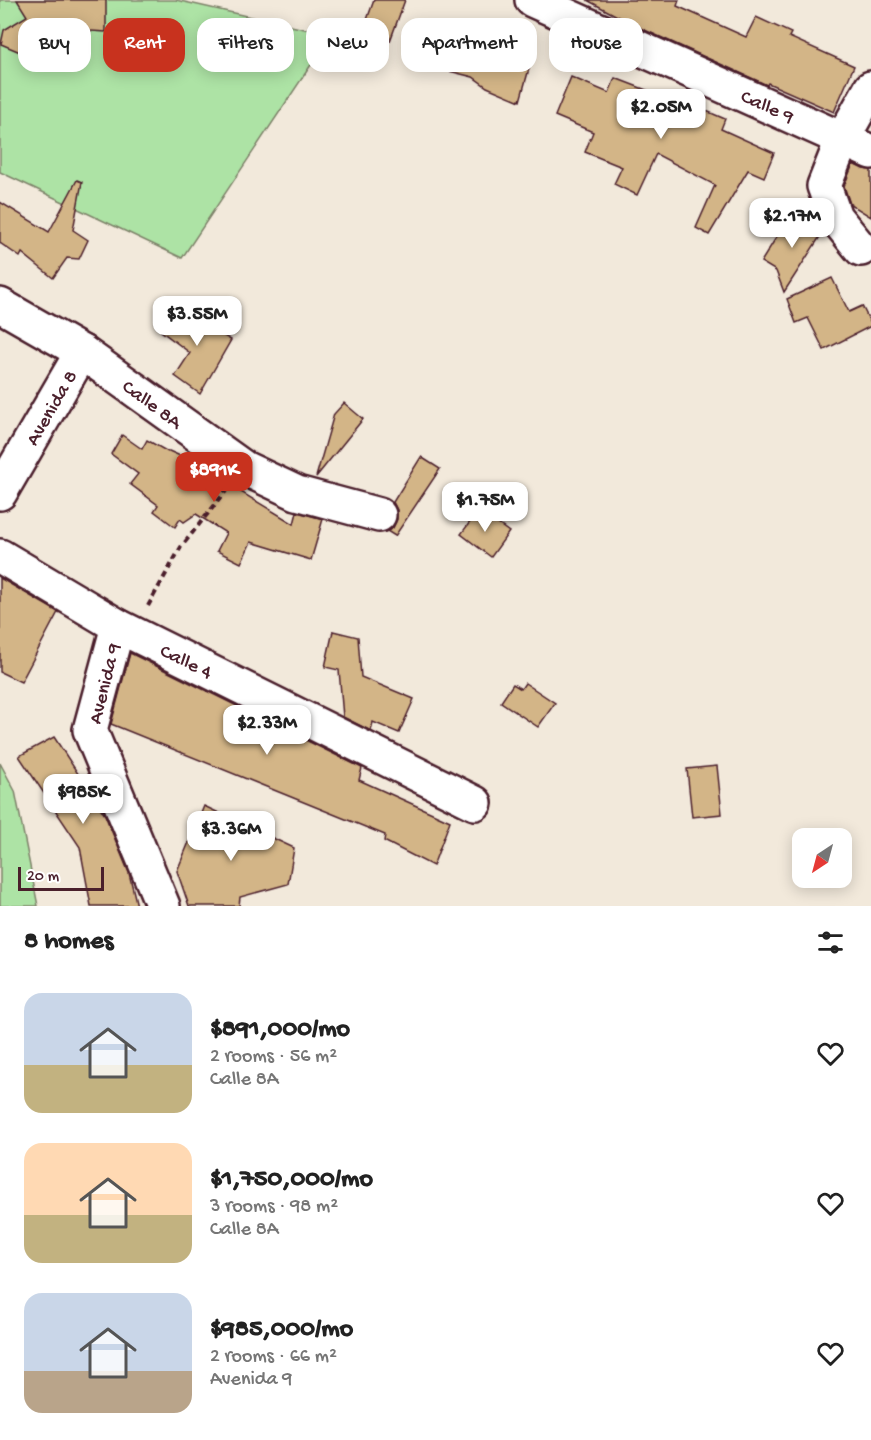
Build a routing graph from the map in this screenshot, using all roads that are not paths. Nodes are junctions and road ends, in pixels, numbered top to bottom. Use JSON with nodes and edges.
{"nodes":[{"id":1,"x":532,"y":0,"type":"edge"},
{"id":2,"x":871,"y":87,"type":"edge"},
{"id":3,"x":857,"y":145,"type":"edge"},
{"id":4,"x":861,"y":249,"type":"dead end"},
{"id":5,"x":0,"y":305,"type":"edge"},
{"id":6,"x":82,"y":352,"type":"junction"},
{"id":7,"x":0,"y":493,"type":"edge"},
{"id":8,"x":379,"y":515,"type":"dead end"},
{"id":9,"x":0,"y":556,"type":"edge"},
{"id":10,"x":126,"y":630,"type":"junction"},
{"id":11,"x":474,"y":803,"type":"dead end"},
{"id":12,"x":163,"y":906,"type":"edge"}],
"edges":[{"from":1,"to":3,"type":"street","name":"Calle 9"},
{"from":2,"to":3,"type":"street"},
{"from":3,"to":4,"type":"street"},
{"from":5,"to":6,"type":"street","name":"Calle 8A"},
{"from":6,"to":7,"type":"street","name":"Avenida 8"},
{"from":6,"to":8,"type":"street","name":"Calle 8A"},
{"from":9,"to":10,"type":"street","name":"Calle 4"},
{"from":10,"to":11,"type":"street","name":"Calle 4"},
{"from":10,"to":12,"type":"street","name":"Avenida 9"}]}
